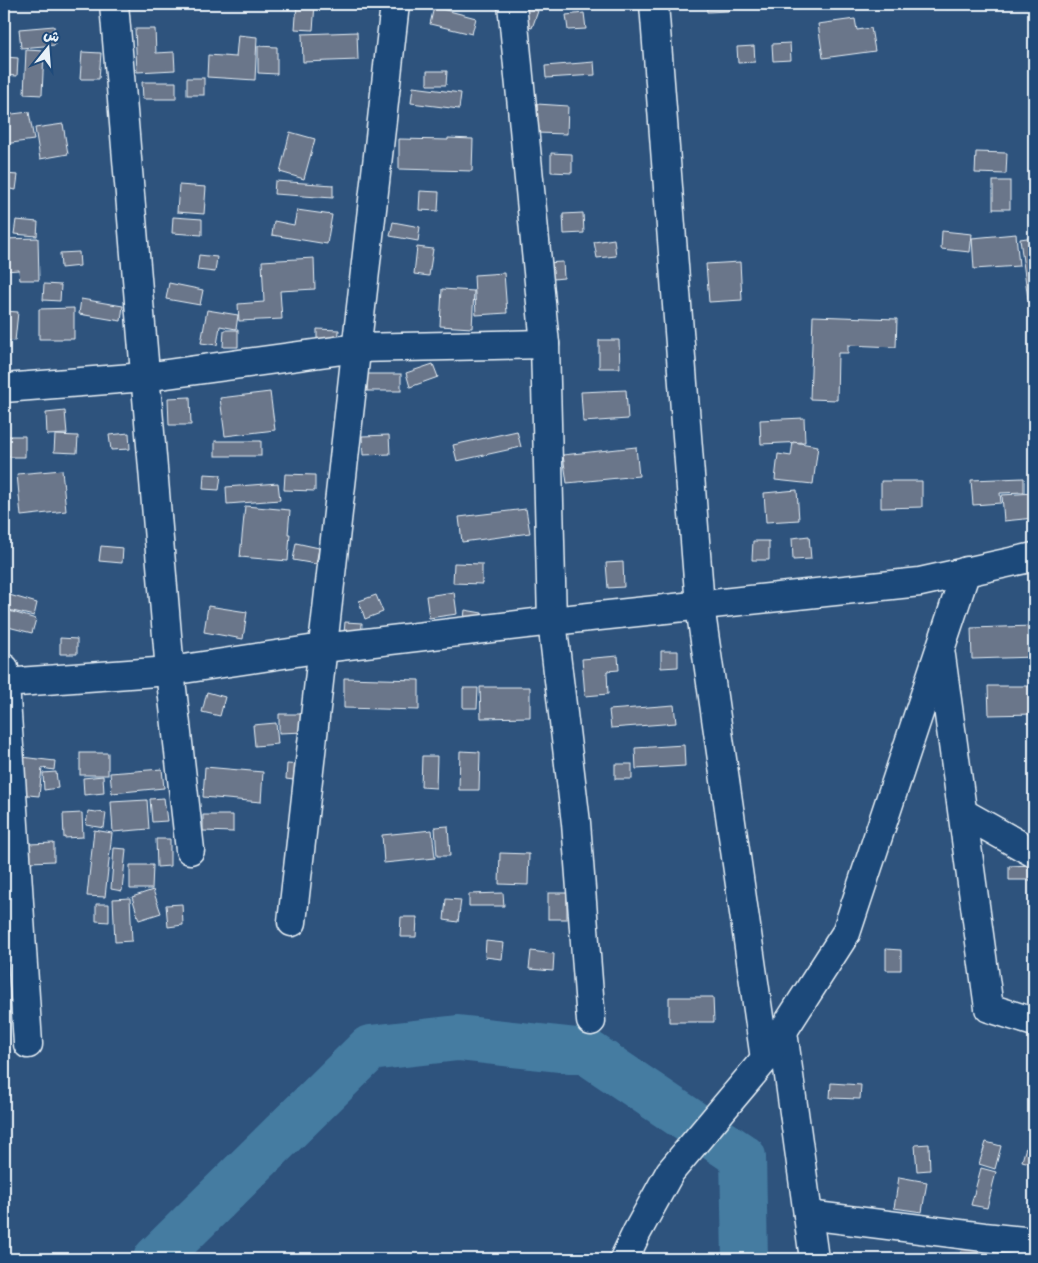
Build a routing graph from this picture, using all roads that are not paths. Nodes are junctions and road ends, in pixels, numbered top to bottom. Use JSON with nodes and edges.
{"nodes":[{"id":1,"x":114,"y":4,"type":"edge"},
{"id":2,"x":396,"y":4,"type":"edge"},
{"id":3,"x":512,"y":4,"type":"edge"},
{"id":4,"x":654,"y":4,"type":"edge"},
{"id":5,"x":545,"y":344,"type":"junction"},
{"id":6,"x":357,"y":348,"type":"junction"},
{"id":7,"x":145,"y":378,"type":"junction"},
{"id":8,"x":4,"y":388,"type":"edge"},
{"id":9,"x":1034,"y":557,"type":"edge"},
{"id":10,"x":966,"y":571,"type":"junction"},
{"id":11,"x":700,"y":606,"type":"junction"},
{"id":12,"x":552,"y":621,"type":"junction"},
{"id":13,"x":323,"y":648,"type":"junction"},
{"id":14,"x":940,"y":649,"type":"junction"},
{"id":15,"x":170,"y":671,"type":"junction"},
{"id":16,"x":4,"y":678,"type":"edge"},
{"id":17,"x":963,"y":813,"type":"junction"},
{"id":18,"x":190,"y":850,"type":"dead end"},
{"id":19,"x":1034,"y":853,"type":"edge"},
{"id":20,"x":292,"y":922,"type":"dead end"},
{"id":21,"x":591,"y":1021,"type":"dead end"},
{"id":22,"x":1034,"y":1022,"type":"edge"},
{"id":23,"x":783,"y":1032,"type":"junction"},
{"id":24,"x":28,"y":1044,"type":"dead end"},
{"id":25,"x":765,"y":1059,"type":"junction"},
{"id":26,"x":808,"y":1215,"type":"junction"},
{"id":27,"x":1034,"y":1242,"type":"edge"},
{"id":28,"x":624,"y":1259,"type":"edge"},
{"id":29,"x":814,"y":1259,"type":"edge"}],
"edges":[{"from":1,"to":7,"type":"street"},
{"from":2,"to":6,"type":"street"},
{"from":3,"to":5,"type":"street"},
{"from":4,"to":11,"type":"street"},
{"from":5,"to":6,"type":"street"},
{"from":5,"to":12,"type":"street"},
{"from":6,"to":7,"type":"street"},
{"from":6,"to":13,"type":"street"},
{"from":7,"to":8,"type":"street"},
{"from":7,"to":15,"type":"street"},
{"from":9,"to":10,"type":"street"},
{"from":10,"to":11,"type":"street"},
{"from":10,"to":14,"type":"street"},
{"from":11,"to":12,"type":"street"},
{"from":11,"to":25,"type":"street"},
{"from":12,"to":13,"type":"street"},
{"from":12,"to":21,"type":"street"},
{"from":13,"to":15,"type":"street"},
{"from":13,"to":20,"type":"street"},
{"from":14,"to":17,"type":"street"},
{"from":14,"to":23,"type":"street"},
{"from":15,"to":16,"type":"street"},
{"from":15,"to":18,"type":"street"},
{"from":16,"to":24,"type":"street"},
{"from":17,"to":19,"type":"street"},
{"from":17,"to":22,"type":"street"},
{"from":23,"to":25,"type":"street"},
{"from":23,"to":26,"type":"street"},
{"from":25,"to":28,"type":"street"},
{"from":26,"to":27,"type":"street"},
{"from":26,"to":29,"type":"street"}]}
